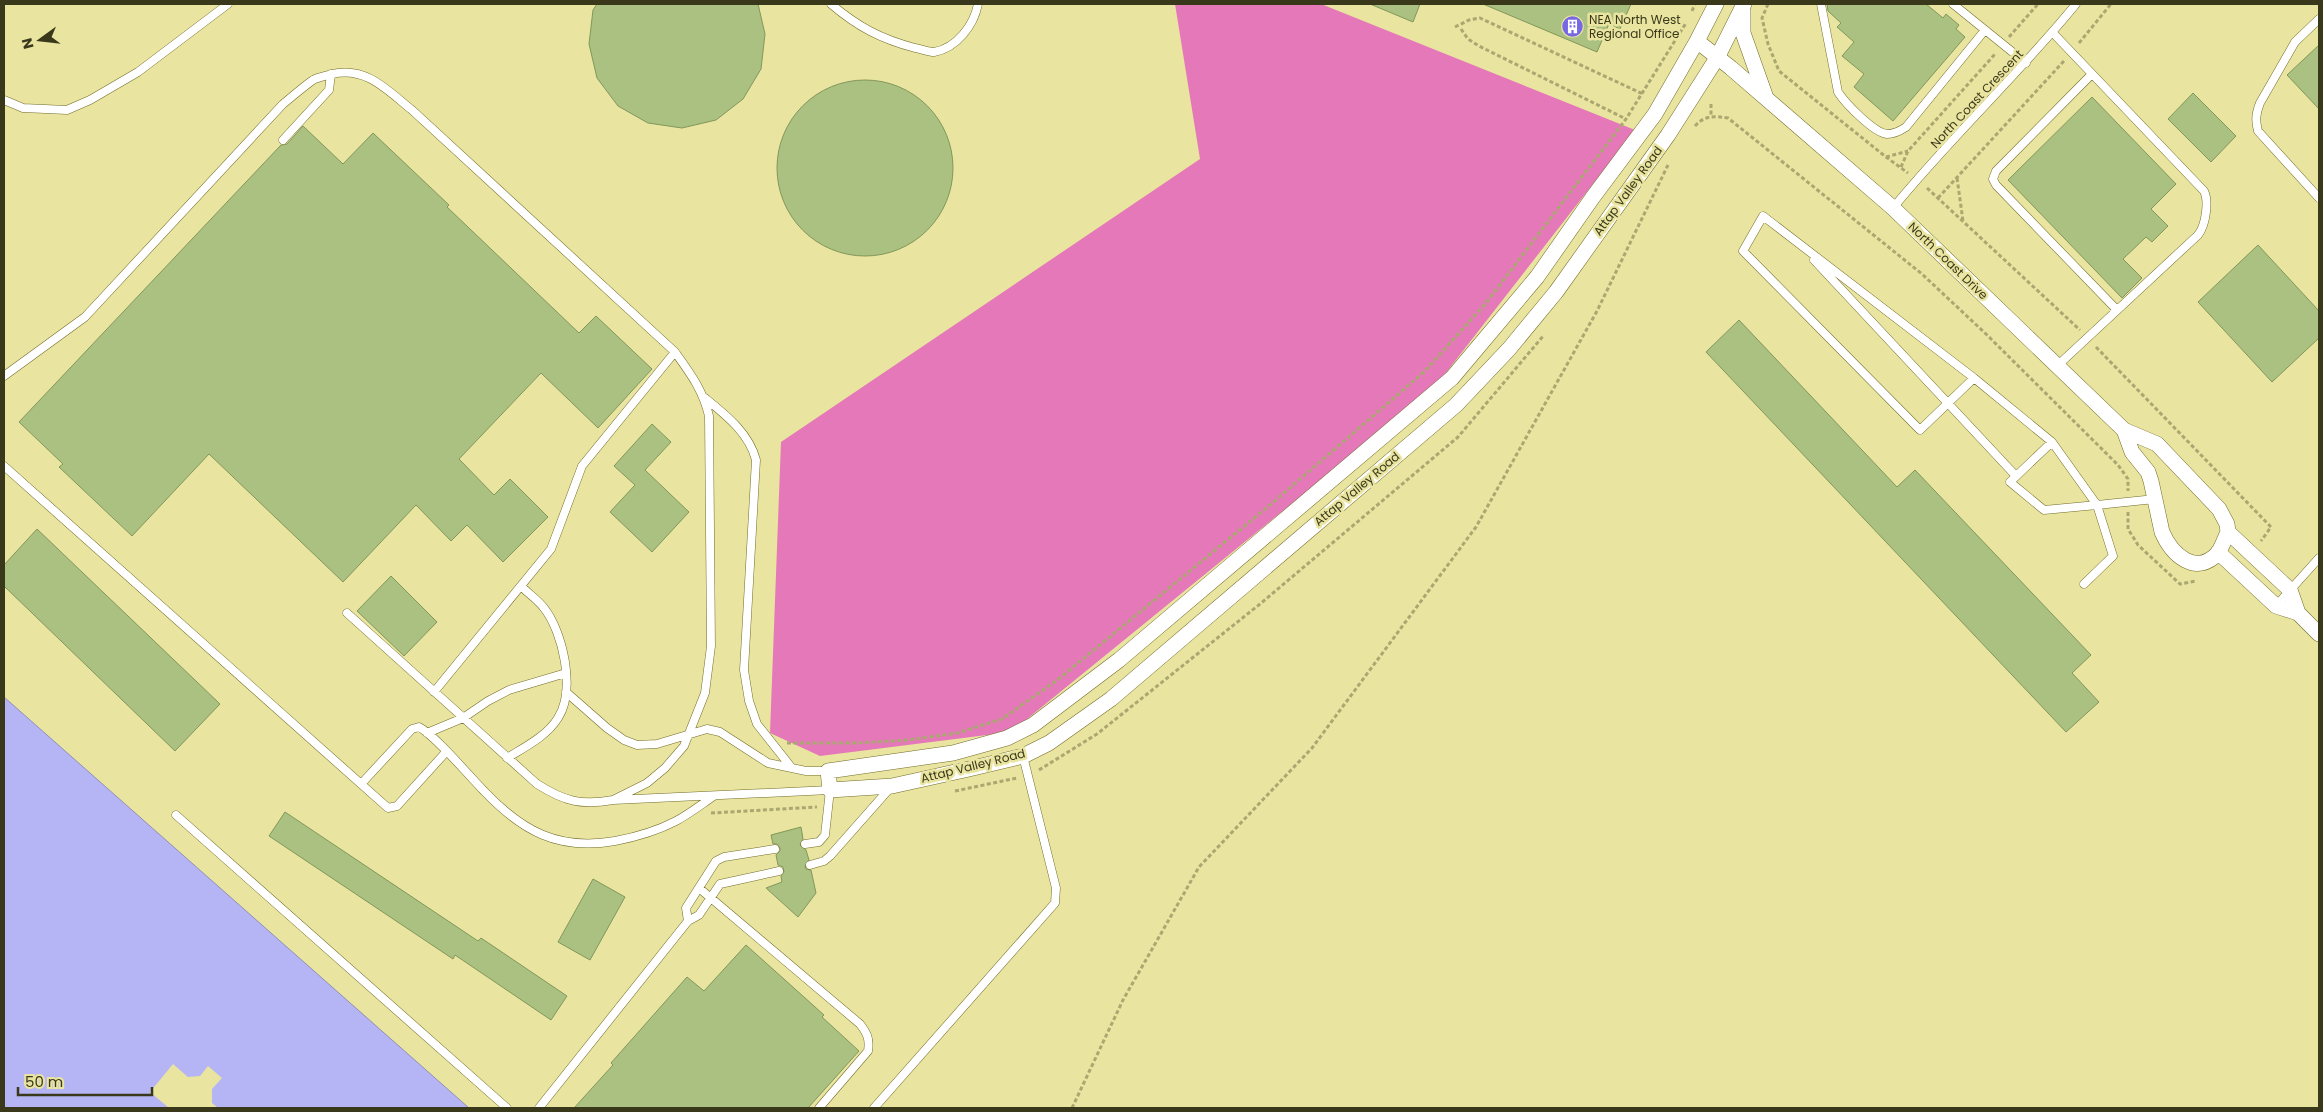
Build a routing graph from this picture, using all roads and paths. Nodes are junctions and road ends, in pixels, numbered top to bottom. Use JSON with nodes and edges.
{"nodes":[{"id":1,"x":228,"y":4,"type":"edge"},
{"id":2,"x":831,"y":4,"type":"edge"},
{"id":3,"x":978,"y":4,"type":"edge"},
{"id":4,"x":1695,"y":4,"type":"edge"},
{"id":5,"x":1716,"y":4,"type":"edge"},
{"id":6,"x":1768,"y":4,"type":"edge"},
{"id":7,"x":1822,"y":4,"type":"edge"},
{"id":8,"x":1953,"y":4,"type":"edge"},
{"id":9,"x":2038,"y":4,"type":"edge"},
{"id":10,"x":2076,"y":4,"type":"edge"},
{"id":11,"x":2111,"y":4,"type":"edge"},
{"id":12,"x":1744,"y":5,"type":"edge"},
{"id":13,"x":2319,"y":19,"type":"edge"},
{"id":14,"x":1455,"y":27,"type":"dead end"},
{"id":15,"x":1461,"y":29,"type":"dead end"},
{"id":16,"x":1985,"y":30,"type":"junction"},
{"id":17,"x":2052,"y":33,"type":"junction"},
{"id":18,"x":1697,"y":41,"type":"junction"},
{"id":19,"x":2003,"y":44,"type":"junction"},
{"id":20,"x":2071,"y":53,"type":"junction"},
{"id":21,"x":1717,"y":58,"type":"junction"},
{"id":22,"x":2026,"y":63,"type":"junction"},
{"id":23,"x":331,"y":74,"type":"junction"},
{"id":24,"x":2091,"y":75,"type":"junction"},
{"id":25,"x":1643,"y":94,"type":"junction"},
{"id":26,"x":1767,"y":99,"type":"junction"},
{"id":27,"x":4,"y":100,"type":"edge"},
{"id":28,"x":1710,"y":104,"type":"dead end"},
{"id":29,"x":1711,"y":116,"type":"junction"},
{"id":30,"x":1626,"y":119,"type":"junction"},
{"id":31,"x":1665,"y":120,"type":"junction"},
{"id":32,"x":1688,"y":133,"type":"dead end"},
{"id":33,"x":283,"y":140,"type":"dead end"},
{"id":34,"x":1908,"y":151,"type":"junction"},
{"id":35,"x":1886,"y":157,"type":"junction"},
{"id":36,"x":1669,"y":164,"type":"dead end"},
{"id":37,"x":1901,"y":167,"type":"junction"},
{"id":38,"x":1957,"y":177,"type":"junction"},
{"id":39,"x":1917,"y":179,"type":"junction"},
{"id":40,"x":1938,"y":198,"type":"junction"},
{"id":41,"x":2319,"y":198,"type":"edge"},
{"id":42,"x":1893,"y":208,"type":"junction"},
{"id":43,"x":1963,"y":222,"type":"junction"},
{"id":44,"x":1800,"y":244,"type":"junction"},
{"id":45,"x":1537,"y":277,"type":"junction"},
{"id":46,"x":1556,"y":292,"type":"junction"},
{"id":47,"x":2118,"y":310,"type":"junction"},
{"id":48,"x":1548,"y":330,"type":"dead end"},
{"id":49,"x":2088,"y":337,"type":"junction"},
{"id":50,"x":675,"y":352,"type":"junction"},
{"id":51,"x":2057,"y":366,"type":"junction"},
{"id":52,"x":4,"y":376,"type":"edge"},
{"id":53,"x":1974,"y":378,"type":"junction"},
{"id":54,"x":705,"y":398,"type":"junction"},
{"id":55,"x":1947,"y":404,"type":"junction"},
{"id":56,"x":2124,"y":430,"type":"junction"},
{"id":57,"x":2052,"y":442,"type":"junction"},
{"id":58,"x":4,"y":466,"type":"edge"},
{"id":59,"x":2016,"y":476,"type":"junction"},
{"id":60,"x":2155,"y":499,"type":"junction"},
{"id":61,"x":2128,"y":502,"type":"junction"},
{"id":62,"x":2097,"y":505,"type":"junction"},
{"id":63,"x":2228,"y":532,"type":"junction"},
{"id":64,"x":2218,"y":552,"type":"junction"},
{"id":65,"x":2251,"y":553,"type":"junction"},
{"id":66,"x":2319,"y":558,"type":"edge"},
{"id":67,"x":2202,"y":579,"type":"dead end"},
{"id":68,"x":2084,"y":584,"type":"dead end"},
{"id":69,"x":522,"y":587,"type":"junction"},
{"id":70,"x":2290,"y":590,"type":"junction"},
{"id":71,"x":2276,"y":606,"type":"junction"},
{"id":72,"x":346,"y":613,"type":"dead end"},
{"id":73,"x":2298,"y":613,"type":"junction"},
{"id":74,"x":2319,"y":634,"type":"edge"},
{"id":75,"x":566,"y":673,"type":"junction"},
{"id":76,"x":434,"y":692,"type":"junction"},
{"id":77,"x":566,"y":692,"type":"junction"},
{"id":78,"x":463,"y":718,"type":"junction"},
{"id":79,"x":427,"y":733,"type":"junction"},
{"id":80,"x":689,"y":734,"type":"junction"},
{"id":81,"x":774,"y":743,"type":"junction"},
{"id":82,"x":446,"y":752,"type":"junction"},
{"id":83,"x":1023,"y":756,"type":"junction"},
{"id":84,"x":508,"y":758,"type":"junction"},
{"id":85,"x":791,"y":766,"type":"junction"},
{"id":86,"x":828,"y":771,"type":"junction"},
{"id":87,"x":1028,"y":776,"type":"junction"},
{"id":88,"x":362,"y":784,"type":"junction"},
{"id":89,"x":892,"y":786,"type":"junction"},
{"id":90,"x":830,"y":790,"type":"junction"},
{"id":91,"x":952,"y":791,"type":"dead end"},
{"id":92,"x":716,"y":795,"type":"junction"},
{"id":93,"x":613,"y":800,"type":"junction"},
{"id":94,"x":828,"y":806,"type":"junction"},
{"id":95,"x":176,"y":814,"type":"dead end"},
{"id":96,"x":685,"y":815,"type":"junction"},
{"id":97,"x":805,"y":844,"type":"dead end"},
{"id":98,"x":774,"y":849,"type":"dead end"},
{"id":99,"x":810,"y":865,"type":"dead end"},
{"id":100,"x":779,"y":871,"type":"dead end"},
{"id":101,"x":700,"y":888,"type":"junction"},
{"id":102,"x":710,"y":897,"type":"junction"},
{"id":103,"x":688,"y":920,"type":"junction"},
{"id":104,"x":507,"y":1108,"type":"edge"},
{"id":105,"x":539,"y":1108,"type":"edge"},
{"id":106,"x":819,"y":1108,"type":"edge"},
{"id":107,"x":874,"y":1108,"type":"edge"},
{"id":108,"x":1072,"y":1108,"type":"edge"}],
"edges":[{"from":1,"to":27,"type":"lane"},
{"from":2,"to":3,"type":"lane"},
{"from":4,"to":25,"type":"path"},
{"from":5,"to":18,"type":"street","name":"Attap Valley Road"},
{"from":6,"to":35,"type":"path"},
{"from":7,"to":16,"type":"lane"},
{"from":8,"to":16,"type":"lane"},
{"from":9,"to":19,"type":"path"},
{"from":10,"to":17,"type":"lane","name":"North Coast Crescent"},
{"from":11,"to":20,"type":"path"},
{"from":12,"to":21,"type":"street","name":"Attap Valley Road"},
{"from":12,"to":26,"type":"street","name":"North Coast Drive"},
{"from":13,"to":41,"type":"lane"},
{"from":14,"to":25,"type":"path"},
{"from":15,"to":30,"type":"path"},
{"from":16,"to":19,"type":"lane"},
{"from":17,"to":20,"type":"lane"},
{"from":17,"to":22,"type":"lane","name":"North Coast Crescent"},
{"from":18,"to":21,"type":"street","name":"North Coast Drive"},
{"from":18,"to":31,"type":"street","name":"Attap Valley Road"},
{"from":19,"to":22,"type":"lane"},
{"from":19,"to":34,"type":"path"},
{"from":20,"to":24,"type":"lane"},
{"from":20,"to":38,"type":"path"},
{"from":21,"to":26,"type":"street","name":"North Coast Drive"},
{"from":21,"to":31,"type":"street","name":"Attap Valley Road"},
{"from":22,"to":39,"type":"lane","name":"North Coast Crescent"},
{"from":23,"to":33,"type":"lane"},
{"from":23,"to":50,"type":"lane"},
{"from":23,"to":52,"type":"lane"},
{"from":24,"to":47,"type":"lane"},
{"from":24,"to":47,"type":"lane"},
{"from":25,"to":30,"type":"path"},
{"from":26,"to":42,"type":"street","name":"North Coast Drive"},
{"from":28,"to":29,"type":"path"},
{"from":29,"to":32,"type":"path"},
{"from":29,"to":61,"type":"path"},
{"from":30,"to":81,"type":"path"},
{"from":31,"to":45,"type":"street","name":"Attap Valley Road"},
{"from":31,"to":46,"type":"street","name":"Attap Valley Road"},
{"from":34,"to":35,"type":"path"},
{"from":34,"to":37,"type":"path"},
{"from":35,"to":37,"type":"path"},
{"from":36,"to":108,"type":"path"},
{"from":37,"to":39,"type":"path"},
{"from":38,"to":40,"type":"path"},
{"from":38,"to":43,"type":"path"},
{"from":39,"to":40,"type":"path"},
{"from":39,"to":42,"type":"lane","name":"North Coast Crescent"},
{"from":40,"to":43,"type":"path"},
{"from":42,"to":51,"type":"street","name":"North Coast Drive"},
{"from":43,"to":49,"type":"path"},
{"from":44,"to":53,"type":"lane"},
{"from":44,"to":55,"type":"lane"},
{"from":44,"to":55,"type":"lane"},
{"from":45,"to":46,"type":"street"},
{"from":45,"to":86,"type":"street","name":"Attap Valley Road"},
{"from":46,"to":83,"type":"street","name":"Attap Valley Road"},
{"from":47,"to":49,"type":"lane"},
{"from":48,"to":87,"type":"path"},
{"from":49,"to":51,"type":"lane"},
{"from":49,"to":65,"type":"path"},
{"from":50,"to":54,"type":"lane"},
{"from":50,"to":69,"type":"lane"},
{"from":51,"to":56,"type":"street","name":"North Coast Drive"},
{"from":53,"to":55,"type":"lane"},
{"from":53,"to":57,"type":"lane"},
{"from":54,"to":80,"type":"lane"},
{"from":54,"to":81,"type":"lane"},
{"from":55,"to":59,"type":"lane"},
{"from":56,"to":60,"type":"street","name":"North Coast Drive"},
{"from":56,"to":63,"type":"street","name":"North Coast Drive"},
{"from":57,"to":59,"type":"lane"},
{"from":57,"to":62,"type":"lane"},
{"from":58,"to":88,"type":"lane"},
{"from":59,"to":62,"type":"lane"},
{"from":60,"to":61,"type":"lane"},
{"from":60,"to":64,"type":"street","name":"North Coast Drive"},
{"from":61,"to":62,"type":"lane"},
{"from":61,"to":67,"type":"path"},
{"from":62,"to":68,"type":"lane"},
{"from":63,"to":64,"type":"street"},
{"from":63,"to":65,"type":"street"},
{"from":64,"to":71,"type":"street"},
{"from":65,"to":70,"type":"street"},
{"from":66,"to":70,"type":"lane"},
{"from":69,"to":75,"type":"lane"},
{"from":69,"to":76,"type":"lane"},
{"from":70,"to":71,"type":"lane"},
{"from":70,"to":73,"type":"street"},
{"from":71,"to":73,"type":"street"},
{"from":72,"to":76,"type":"lane"},
{"from":73,"to":74,"type":"street"},
{"from":75,"to":77,"type":"lane"},
{"from":75,"to":78,"type":"lane"},
{"from":76,"to":78,"type":"lane"},
{"from":77,"to":80,"type":"lane"},
{"from":77,"to":84,"type":"lane"},
{"from":78,"to":79,"type":"lane"},
{"from":78,"to":84,"type":"lane"},
{"from":79,"to":82,"type":"lane"},
{"from":79,"to":88,"type":"lane"},
{"from":80,"to":85,"type":"lane"},
{"from":80,"to":93,"type":"lane"},
{"from":81,"to":85,"type":"lane"},
{"from":82,"to":88,"type":"lane"},
{"from":82,"to":96,"type":"lane"},
{"from":83,"to":87,"type":"lane"},
{"from":83,"to":89,"type":"street","name":"Attap Valley Road"},
{"from":84,"to":93,"type":"lane"},
{"from":85,"to":86,"type":"lane"},
{"from":86,"to":90,"type":"street"},
{"from":87,"to":91,"type":"path"},
{"from":87,"to":107,"type":"lane"},
{"from":89,"to":90,"type":"street","name":"Attap Valley Road"},
{"from":89,"to":99,"type":"lane"},
{"from":90,"to":92,"type":"lane"},
{"from":90,"to":94,"type":"lane"},
{"from":92,"to":93,"type":"lane"},
{"from":92,"to":96,"type":"lane"},
{"from":94,"to":96,"type":"path"},
{"from":94,"to":97,"type":"lane"},
{"from":95,"to":104,"type":"lane"},
{"from":98,"to":101,"type":"lane"},
{"from":100,"to":102,"type":"lane"},
{"from":101,"to":102,"type":"lane"},
{"from":101,"to":103,"type":"lane"},
{"from":102,"to":103,"type":"lane"},
{"from":102,"to":106,"type":"lane"},
{"from":103,"to":105,"type":"lane"}]}
